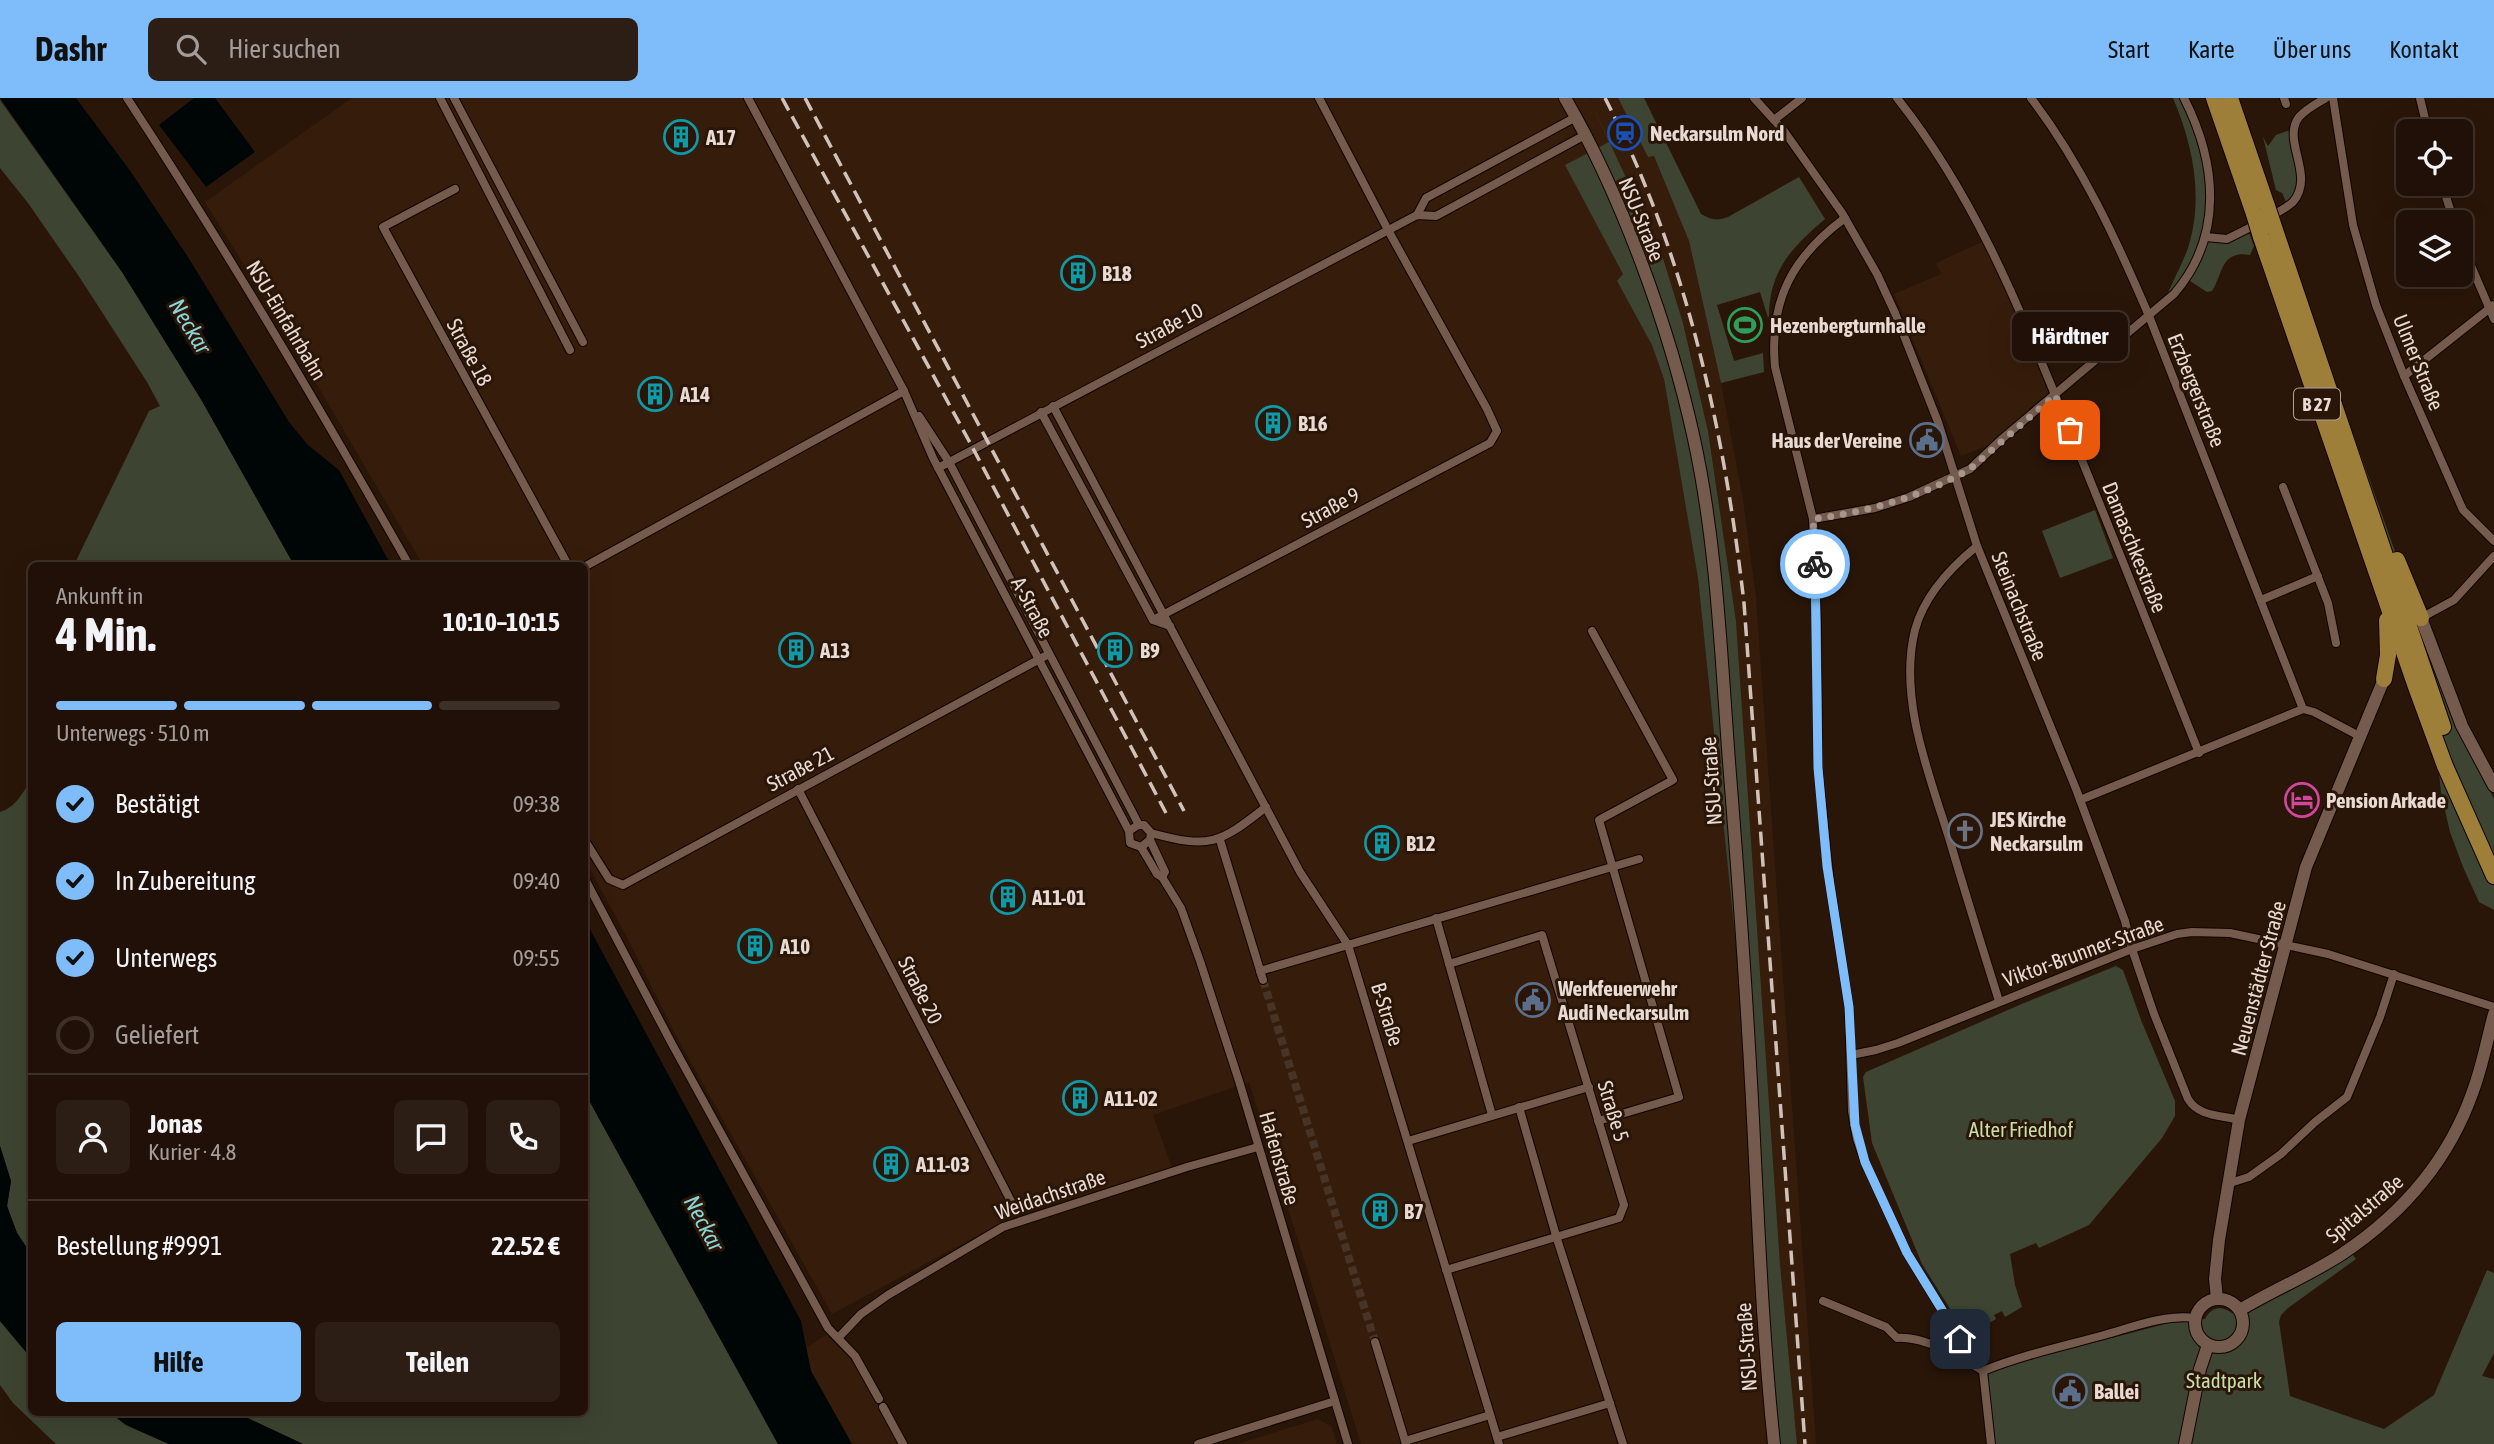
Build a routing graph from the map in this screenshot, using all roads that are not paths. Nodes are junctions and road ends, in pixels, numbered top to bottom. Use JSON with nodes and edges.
{"nodes":[{"id":1,"x":127,"y":98,"type":"edge"},
{"id":2,"x":440,"y":98,"type":"edge"},
{"id":3,"x":454,"y":98,"type":"edge"},
{"id":4,"x":748,"y":98,"type":"edge"},
{"id":5,"x":1319,"y":98,"type":"edge"},
{"id":6,"x":1565,"y":98,"type":"edge"},
{"id":7,"x":1754,"y":98,"type":"edge"},
{"id":8,"x":1802,"y":98,"type":"edge"},
{"id":9,"x":1898,"y":98,"type":"edge"},
{"id":10,"x":2031,"y":98,"type":"edge"},
{"id":11,"x":2184,"y":98,"type":"edge"},
{"id":12,"x":2214,"y":98,"type":"edge"},
{"id":13,"x":2230,"y":98,"type":"edge"},
{"id":14,"x":2326,"y":98,"type":"edge"},
{"id":15,"x":2333,"y":98,"type":"edge"},
{"id":16,"x":2420,"y":98,"type":"edge"},
{"id":17,"x":1576,"y":117,"type":"junction"},
{"id":18,"x":2425,"y":119,"type":"edge"},
{"id":19,"x":1774,"y":120,"type":"junction"},
{"id":20,"x":1586,"y":135,"type":"junction"},
{"id":21,"x":455,"y":189,"type":"dead end"},
{"id":22,"x":2261,"y":210,"type":"junction"},
{"id":23,"x":1417,"y":215,"type":"junction"},
{"id":24,"x":1845,"y":218,"type":"junction"},
{"id":25,"x":1388,"y":230,"type":"junction"},
{"id":26,"x":2268,"y":233,"type":"junction"},
{"id":27,"x":2206,"y":237,"type":"junction"},
{"id":28,"x":2473,"y":267,"type":"edge"},
{"id":29,"x":2492,"y":307,"type":"edge"},
{"id":30,"x":2149,"y":316,"type":"junction"},
{"id":31,"x":2494,"y":319,"type":"edge"},
{"id":32,"x":583,"y":342,"type":"dead end"},
{"id":33,"x":569,"y":350,"type":"dead end"},
{"id":34,"x":2404,"y":376,"type":"junction"},
{"id":35,"x":906,"y":395,"type":"junction"},
{"id":36,"x":2055,"y":395,"type":"junction"},
{"id":37,"x":1053,"y":406,"type":"junction"},
{"id":38,"x":1041,"y":412,"type":"junction"},
{"id":39,"x":949,"y":462,"type":"junction"},
{"id":40,"x":938,"y":468,"type":"junction"},
{"id":41,"x":2358,"y":471,"type":"junction"},
{"id":42,"x":1957,"y":477,"type":"junction"},
{"id":43,"x":2283,"y":487,"type":"dead end"},
{"id":44,"x":1813,"y":519,"type":"junction"},
{"id":45,"x":2494,"y":541,"type":"edge"},
{"id":46,"x":1977,"y":546,"type":"junction"},
{"id":47,"x":2494,"y":556,"type":"edge"},
{"id":48,"x":407,"y":562,"type":"edge"},
{"id":49,"x":566,"y":562,"type":"edge"},
{"id":50,"x":588,"y":565,"type":"edge"},
{"id":51,"x":2318,"y":576,"type":"junction"},
{"id":52,"x":2261,"y":600,"type":"junction"},
{"id":53,"x":2386,"y":600,"type":"junction"},
{"id":54,"x":1164,"y":614,"type":"junction"},
{"id":55,"x":2421,"y":618,"type":"junction"},
{"id":56,"x":1153,"y":620,"type":"junction"},
{"id":57,"x":1170,"y":626,"type":"junction"},
{"id":58,"x":1592,"y":631,"type":"dead end"},
{"id":59,"x":2336,"y":643,"type":"dead end"},
{"id":60,"x":1049,"y":653,"type":"junction"},
{"id":61,"x":1040,"y":658,"type":"junction"},
{"id":62,"x":2384,"y":679,"type":"joint"},
{"id":63,"x":2303,"y":709,"type":"junction"},
{"id":64,"x":2361,"y":737,"type":"junction"},
{"id":65,"x":2199,"y":753,"type":"junction"},
{"id":66,"x":2494,"y":786,"type":"edge"},
{"id":67,"x":798,"y":789,"type":"junction"},
{"id":68,"x":2080,"y":800,"type":"junction"},
{"id":69,"x":1266,"y":807,"type":"junction"},
{"id":70,"x":2470,"y":820,"type":"junction"},
{"id":71,"x":1138,"y":825,"type":"junction"},
{"id":72,"x":1129,"y":831,"type":"junction"},
{"id":73,"x":1151,"y":837,"type":"junction"},
{"id":74,"x":1220,"y":840,"type":"junction"},
{"id":75,"x":588,"y":846,"type":"edge"},
{"id":76,"x":1142,"y":848,"type":"junction"},
{"id":77,"x":1639,"y":859,"type":"dead end"},
{"id":78,"x":1612,"y":866,"type":"junction"},
{"id":79,"x":2493,"y":874,"type":"edge"},
{"id":80,"x":1162,"y":877,"type":"junction"},
{"id":81,"x":588,"y":885,"type":"edge"},
{"id":82,"x":1167,"y":887,"type":"joint"},
{"id":83,"x":1436,"y":918,"type":"junction"},
{"id":84,"x":1348,"y":945,"type":"junction"},
{"id":85,"x":2287,"y":945,"type":"junction"},
{"id":86,"x":2132,"y":949,"type":"junction"},
{"id":87,"x":1449,"y":964,"type":"junction"},
{"id":88,"x":2394,"y":974,"type":"junction"},
{"id":89,"x":1999,"y":1001,"type":"junction"},
{"id":90,"x":2494,"y":1007,"type":"edge"},
{"id":91,"x":2494,"y":1014,"type":"edge"},
{"id":92,"x":1851,"y":1055,"type":"junction"},
{"id":93,"x":1588,"y":1087,"type":"junction"},
{"id":94,"x":1519,"y":1107,"type":"junction"},
{"id":95,"x":1492,"y":1115,"type":"junction"},
{"id":96,"x":2239,"y":1119,"type":"junction"},
{"id":97,"x":1598,"y":1121,"type":"junction"},
{"id":98,"x":1408,"y":1141,"type":"junction"},
{"id":99,"x":1258,"y":1147,"type":"junction"},
{"id":100,"x":2230,"y":1183,"type":"junction"},
{"id":101,"x":1014,"y":1208,"type":"dead end"},
{"id":102,"x":1557,"y":1238,"type":"junction"},
{"id":103,"x":1446,"y":1270,"type":"junction"},
{"id":104,"x":2217,"y":1299,"type":"junction"},
{"id":105,"x":1823,"y":1301,"type":"dead end"},
{"id":106,"x":2240,"y":1310,"type":"junction"},
{"id":107,"x":2195,"y":1318,"type":"junction"},
{"id":108,"x":839,"y":1337,"type":"junction"},
{"id":109,"x":1375,"y":1342,"type":"tunnel mouth"},
{"id":110,"x":2208,"y":1345,"type":"junction"},
{"id":111,"x":1963,"y":1358,"type":"junction"},
{"id":112,"x":1983,"y":1371,"type":"junction"},
{"id":113,"x":1335,"y":1401,"type":"junction"},
{"id":114,"x":1611,"y":1403,"type":"junction"},
{"id":115,"x":1490,"y":1415,"type":"junction"},
{"id":116,"x":1498,"y":1441,"type":"edge"},
{"id":117,"x":1406,"y":1442,"type":"edge"},
{"id":118,"x":903,"y":1444,"type":"edge"},
{"id":119,"x":1198,"y":1444,"type":"edge"},
{"id":120,"x":1348,"y":1444,"type":"edge"},
{"id":121,"x":1623,"y":1444,"type":"edge"},
{"id":122,"x":1774,"y":1444,"type":"edge"},
{"id":123,"x":1991,"y":1444,"type":"edge"},
{"id":124,"x":2185,"y":1444,"type":"edge"}],
"edges":[{"from":1,"to":48,"type":"street","name":"NSU-Einfahrbahn"},
{"from":2,"to":33,"type":"street"},
{"from":3,"to":32,"type":"street"},
{"from":4,"to":35,"type":"street","name":"A-Straße"},
{"from":5,"to":25,"type":"street"},
{"from":6,"to":17,"type":"main road","name":"NSU-Straße"},
{"from":7,"to":19,"type":"street","name":"Steinachstraße"},
{"from":8,"to":19,"type":"street"},
{"from":9,"to":36,"type":"street","name":"Damaschkestraße"},
{"from":10,"to":30,"type":"street","name":"Erzbergerstraße"},
{"from":11,"to":27,"type":"street"},
{"from":12,"to":22,"type":"highway","number":"B 27"},
{"from":13,"to":22,"type":"highway","number":"B 27"},
{"from":14,"to":27,"type":"street"},
{"from":15,"to":34,"type":"street","name":"Ulmer Straße"},
{"from":16,"to":18,"type":"street"},
{"from":17,"to":20,"type":"main road","name":"NSU-Straße"},
{"from":17,"to":23,"type":"street"},
{"from":19,"to":24,"type":"street","name":"Steinachstraße"},
{"from":20,"to":23,"type":"street"},
{"from":20,"to":122,"type":"main road","name":"NSU-Straße"},
{"from":21,"to":49,"type":"street","name":"Straße 18"},
{"from":22,"to":26,"type":"highway","number":"B 27","bridge":true},
{"from":23,"to":25,"type":"street","name":"Straße 10"},
{"from":24,"to":42,"type":"street","name":"Steinachstraße"},
{"from":24,"to":44,"type":"street"},
{"from":25,"to":37,"type":"street","name":"Straße 10"},
{"from":25,"to":54,"type":"street","name":"Straße 9"},
{"from":26,"to":41,"type":"highway","number":"B 27"},
{"from":26,"to":53,"type":"highway","number":"B 27"},
{"from":27,"to":30,"type":"street"},
{"from":28,"to":29,"type":"street"},
{"from":29,"to":31,"type":"street"},
{"from":29,"to":34,"type":"street"},
{"from":30,"to":36,"type":"street"},
{"from":30,"to":52,"type":"street","name":"Erzbergerstraße"},
{"from":34,"to":45,"type":"street","name":"Ulmer Straße"},
{"from":35,"to":39,"type":"street","name":"A-Straße"},
{"from":35,"to":40,"type":"street","name":"A-Straße"},
{"from":35,"to":50,"type":"street"},
{"from":36,"to":42,"type":"street"},
{"from":36,"to":65,"type":"street","name":"Damaschkestraße"},
{"from":37,"to":38,"type":"street","name":"Straße 10"},
{"from":37,"to":54,"type":"street","name":"B-Straße"},
{"from":38,"to":39,"type":"street","name":"Straße 10"},
{"from":38,"to":56,"type":"street"},
{"from":39,"to":40,"type":"street","name":"Straße 10"},
{"from":39,"to":60,"type":"street","name":"A-Straße"},
{"from":40,"to":61,"type":"street","name":"A-Straße"},
{"from":41,"to":55,"type":"highway"},
{"from":41,"to":70,"type":"highway","number":"B 27"},
{"from":42,"to":44,"type":"street"},
{"from":42,"to":46,"type":"street","name":"Steinachstraße"},
{"from":43,"to":51,"type":"street"},
{"from":44,"to":92,"type":"street"},
{"from":46,"to":68,"type":"street","name":"Steinachstraße"},
{"from":46,"to":89,"type":"street"},
{"from":47,"to":55,"type":"street"},
{"from":51,"to":52,"type":"street"},
{"from":51,"to":59,"type":"street"},
{"from":52,"to":63,"type":"street","name":"Erzbergerstraße"},
{"from":53,"to":62,"type":"highway"},
{"from":53,"to":70,"type":"highway","number":"B 27"},
{"from":54,"to":56,"type":"street","name":"Straße 9"},
{"from":54,"to":57,"type":"street","name":"B-Straße"},
{"from":55,"to":66,"type":"main road"},
{"from":56,"to":57,"type":"street"},
{"from":57,"to":69,"type":"street","name":"B-Straße"},
{"from":58,"to":78,"type":"street"},
{"from":60,"to":61,"type":"street","name":"Straße 21"},
{"from":60,"to":71,"type":"street","name":"A-Straße"},
{"from":61,"to":67,"type":"street","name":"Straße 21"},
{"from":61,"to":72,"type":"street","name":"A-Straße"},
{"from":62,"to":64,"type":"main road","name":"Neuenstädter Straße"},
{"from":63,"to":64,"type":"street"},
{"from":63,"to":65,"type":"street"},
{"from":64,"to":85,"type":"main road","name":"Neuenstädter Straße"},
{"from":65,"to":68,"type":"street"},
{"from":67,"to":75,"type":"street","name":"Straße 21"},
{"from":67,"to":101,"type":"street","name":"Straße 20"},
{"from":68,"to":86,"type":"street","name":"Steinachstraße"},
{"from":69,"to":74,"type":"street"},
{"from":69,"to":84,"type":"street","name":"B-Straße"},
{"from":70,"to":79,"type":"highway","number":"B 27"},
{"from":71,"to":72,"type":"street"},
{"from":71,"to":73,"type":"street"},
{"from":72,"to":76,"type":"street","name":"A-Straße"},
{"from":73,"to":74,"type":"street"},
{"from":73,"to":76,"type":"street"},
{"from":73,"to":80,"type":"street","name":"A-Straße"},
{"from":74,"to":84,"type":"street"},
{"from":76,"to":80,"type":"street","name":"A-Straße"},
{"from":77,"to":78,"type":"street"},
{"from":78,"to":83,"type":"street"},
{"from":78,"to":97,"type":"street"},
{"from":80,"to":82,"type":"street","name":"A-Straße"},
{"from":81,"to":108,"type":"street"},
{"from":82,"to":99,"type":"street","name":"Hafenstraße"},
{"from":83,"to":84,"type":"street"},
{"from":83,"to":87,"type":"street"},
{"from":84,"to":98,"type":"street","name":"B-Straße"},
{"from":85,"to":86,"type":"street","name":"Viktor-Brunner-Straße"},
{"from":85,"to":88,"type":"street","name":"Viktor-Brunner-Straße"},
{"from":85,"to":96,"type":"main road","name":"Neuenstädter Straße"},
{"from":86,"to":89,"type":"street","name":"Viktor-Brunner-Straße"},
{"from":86,"to":96,"type":"street","name":"Steinachstraße"},
{"from":87,"to":93,"type":"street","name":"Straße 5"},
{"from":87,"to":95,"type":"street"},
{"from":88,"to":90,"type":"street","name":"Viktor-Brunner-Straße"},
{"from":88,"to":100,"type":"street"},
{"from":89,"to":92,"type":"street","name":"Viktor-Brunner-Straße"},
{"from":91,"to":106,"type":"main road","name":"Spitalstraße"},
{"from":92,"to":111,"type":"street"},
{"from":93,"to":94,"type":"street"},
{"from":93,"to":97,"type":"street","name":"Straße 5"},
{"from":94,"to":95,"type":"street"},
{"from":94,"to":102,"type":"street"},
{"from":95,"to":98,"type":"street"},
{"from":96,"to":100,"type":"main road","name":"Neuenstädter Straße"},
{"from":97,"to":102,"type":"street","name":"Straße 5"},
{"from":98,"to":103,"type":"street","name":"B-Straße"},
{"from":99,"to":108,"type":"street","name":"Weidachstraße"},
{"from":99,"to":113,"type":"street","name":"Hafenstraße"},
{"from":100,"to":104,"type":"main road","name":"Neuenstädter Straße"},
{"from":102,"to":103,"type":"street","name":"Straße 5"},
{"from":102,"to":114,"type":"street"},
{"from":103,"to":115,"type":"street","name":"B-Straße"},
{"from":104,"to":106,"type":"main road"},
{"from":104,"to":107,"type":"main road"},
{"from":105,"to":111,"type":"street"},
{"from":106,"to":110,"type":"main road"},
{"from":107,"to":110,"type":"main road"},
{"from":107,"to":112,"type":"street"},
{"from":108,"to":118,"type":"street"},
{"from":109,"to":117,"type":"street"},
{"from":110,"to":124,"type":"main road"},
{"from":111,"to":112,"type":"street"},
{"from":112,"to":123,"type":"street"},
{"from":113,"to":119,"type":"street"},
{"from":113,"to":120,"type":"street","name":"Hafenstraße"},
{"from":114,"to":116,"type":"street"},
{"from":114,"to":121,"type":"street"},
{"from":115,"to":116,"type":"street","name":"B-Straße"},
{"from":115,"to":117,"type":"street"}]}
